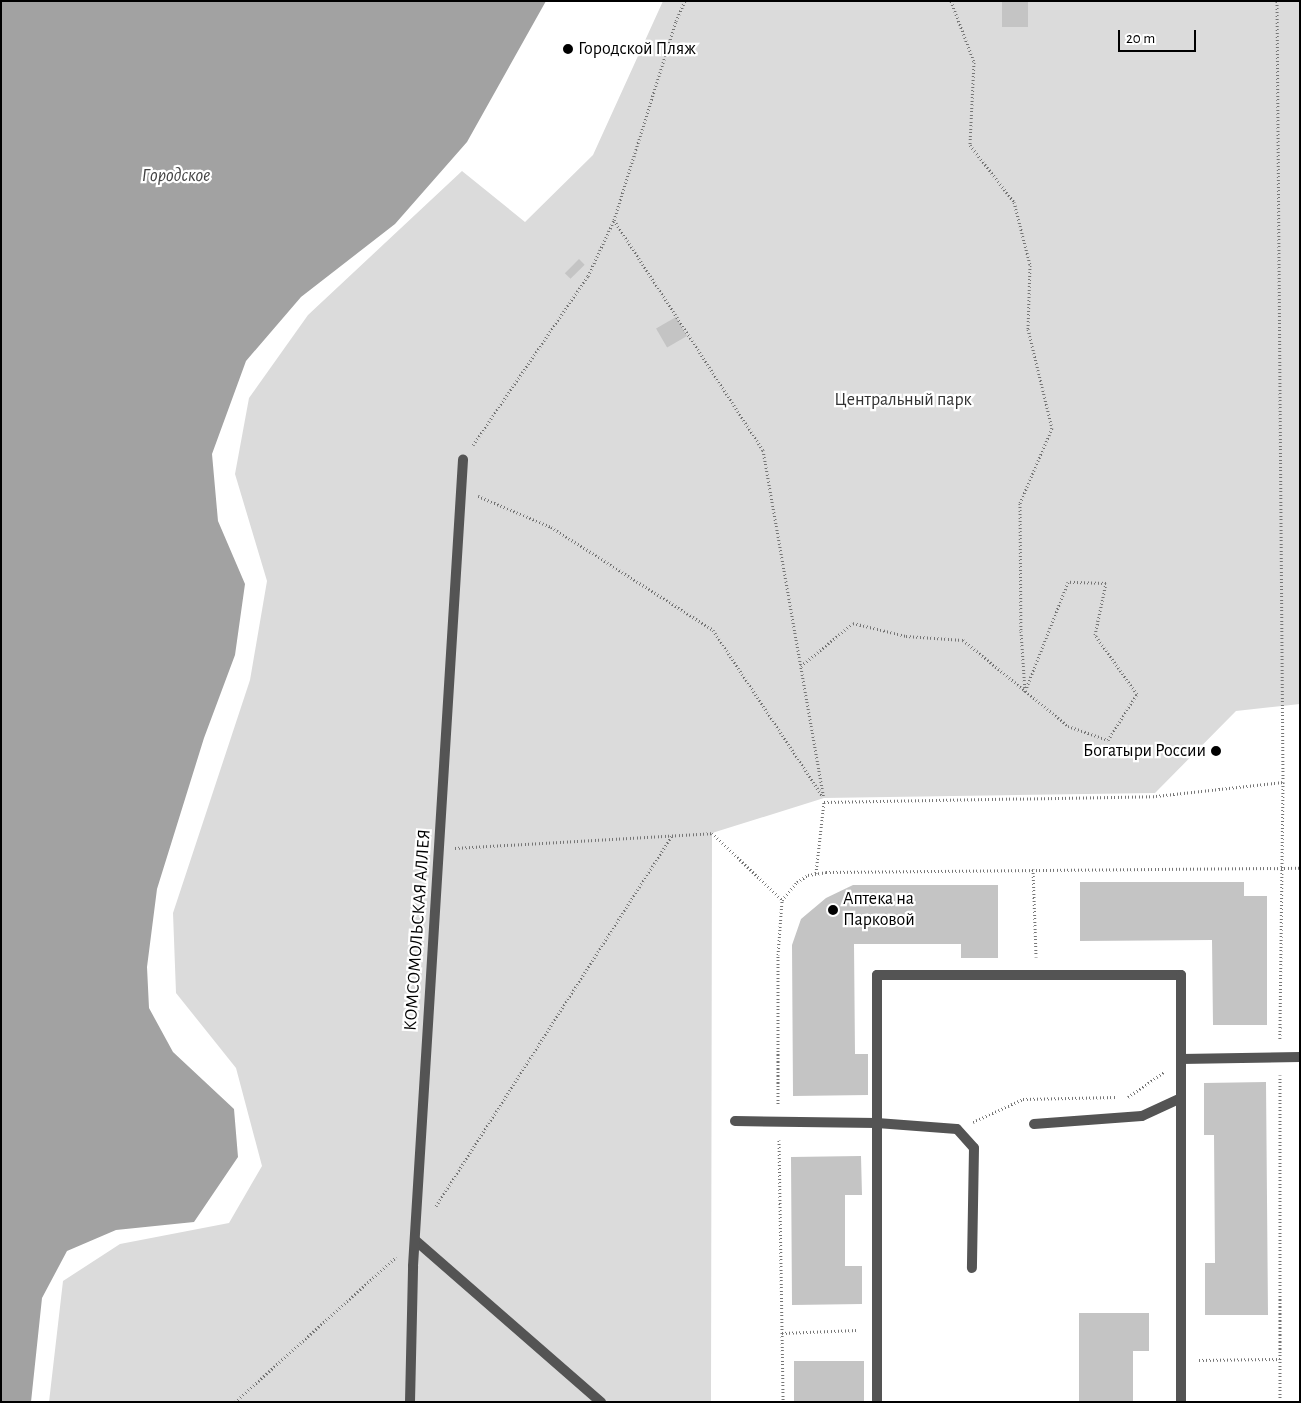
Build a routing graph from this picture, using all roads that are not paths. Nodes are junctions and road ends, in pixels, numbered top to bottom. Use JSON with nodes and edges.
{"nodes":[{"id":1,"x":463,"y":460,"type":"road end"},
{"id":2,"x":1300,"y":1057,"type":"edge"},
{"id":3,"x":1181,"y":1059,"type":"junction"},
{"id":4,"x":1181,"y":1098,"type":"junction"},
{"id":5,"x":735,"y":1121,"type":"dead end"},
{"id":6,"x":877,"y":1123,"type":"junction"},
{"id":7,"x":1034,"y":1124,"type":"dead end"},
{"id":8,"x":415,"y":1240,"type":"junction"},
{"id":9,"x":972,"y":1268,"type":"dead end"},
{"id":10,"x":410,"y":1402,"type":"edge"},
{"id":11,"x":601,"y":1402,"type":"edge"},
{"id":12,"x":877,"y":1402,"type":"edge"},
{"id":13,"x":1181,"y":1402,"type":"edge"}],
"edges":[{"from":1,"to":8,"type":"street","name":"КОМСОМОЛЬСКАЯ АЛЛЕЯ"},
{"from":2,"to":3,"type":"street"},
{"from":3,"to":4,"type":"street"},
{"from":3,"to":6,"type":"street"},
{"from":4,"to":7,"type":"street"},
{"from":4,"to":13,"type":"street"},
{"from":5,"to":6,"type":"street"},
{"from":6,"to":9,"type":"street"},
{"from":6,"to":12,"type":"street"},
{"from":8,"to":10,"type":"street","name":"КОМСОМОЛЬСКАЯ АЛЛЕЯ"},
{"from":8,"to":11,"type":"street"}]}
